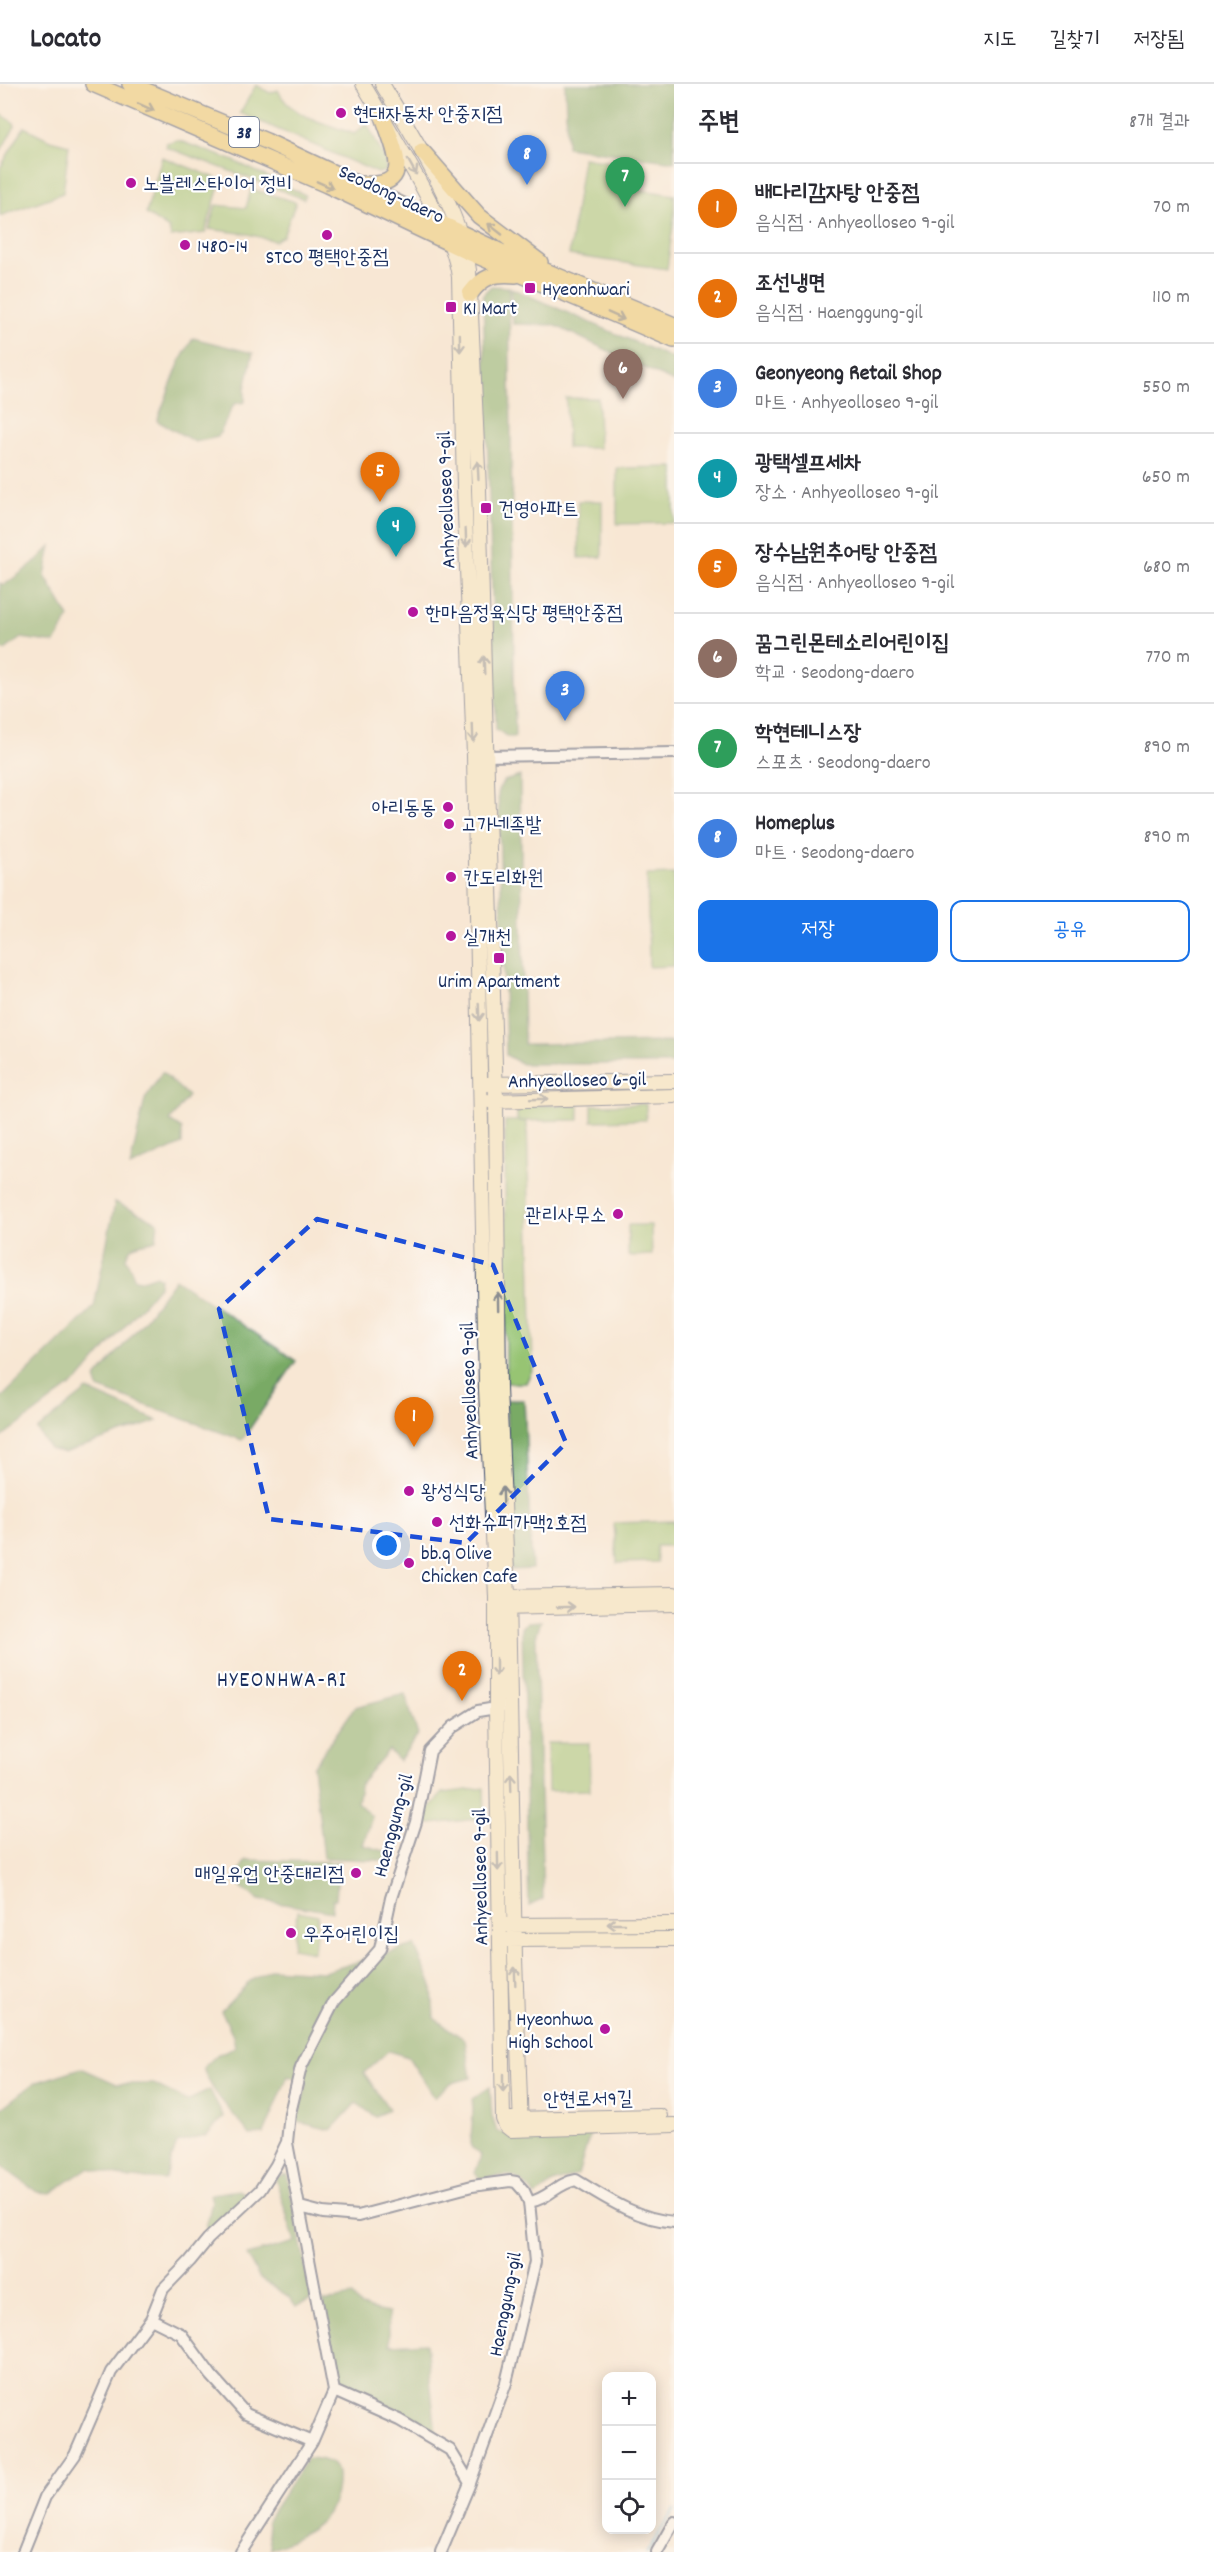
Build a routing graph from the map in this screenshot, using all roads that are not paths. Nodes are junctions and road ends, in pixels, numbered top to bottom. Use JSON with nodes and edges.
{"nodes":[{"id":1,"x":93,"y":84,"type":"edge"},
{"id":2,"x":130,"y":84,"type":"edge"},
{"id":3,"x":363,"y":84,"type":"edge"},
{"id":4,"x":382,"y":84,"type":"edge"},
{"id":5,"x":383,"y":116,"type":"junction"},
{"id":6,"x":422,"y":151,"type":"junction"},
{"id":7,"x":356,"y":184,"type":"junction"},
{"id":8,"x":443,"y":226,"type":"junction"},
{"id":9,"x":455,"y":238,"type":"junction"},
{"id":10,"x":466,"y":251,"type":"junction"},
{"id":11,"x":521,"y":275,"type":"junction"},
{"id":12,"x":559,"y":276,"type":"junction"},
{"id":13,"x":470,"y":294,"type":"junction"},
{"id":14,"x":674,"y":325,"type":"edge"},
{"id":15,"x":674,"y":340,"type":"edge"},
{"id":16,"x":674,"y":753,"type":"edge"},
{"id":17,"x":480,"y":756,"type":"junction"},
{"id":18,"x":674,"y":1081,"type":"edge"},
{"id":19,"x":488,"y":1084,"type":"junction"},
{"id":20,"x":674,"y":1096,"type":"edge"},
{"id":21,"x":481,"y":1101,"type":"junction"},
{"id":22,"x":496,"y":1101,"type":"junction"},
{"id":23,"x":674,"y":1594,"type":"edge"},
{"id":24,"x":502,"y":1602,"type":"junction"},
{"id":25,"x":674,"y":1604,"type":"edge"},
{"id":26,"x":502,"y":1707,"type":"junction"},
{"id":27,"x":514,"y":1924,"type":"junction"},
{"id":28,"x":674,"y":1924,"type":"edge"},
{"id":29,"x":500,"y":1925,"type":"junction"},
{"id":30,"x":674,"y":1939,"type":"edge"},
{"id":31,"x":507,"y":1940,"type":"junction"},
{"id":32,"x":674,"y":2116,"type":"edge"},
{"id":33,"x":503,"y":2119,"type":"joint"},
{"id":34,"x":521,"y":2124,"type":"junction"},
{"id":35,"x":674,"y":2125,"type":"edge"},
{"id":36,"x":287,"y":2142,"type":"junction"},
{"id":37,"x":529,"y":2202,"type":"junction"},
{"id":38,"x":300,"y":2207,"type":"junction"},
{"id":39,"x":674,"y":2222,"type":"edge"},
{"id":40,"x":151,"y":2319,"type":"junction"},
{"id":41,"x":334,"y":2391,"type":"junction"},
{"id":42,"x":312,"y":2442,"type":"junction"},
{"id":43,"x":470,"y":2483,"type":"junction"},
{"id":44,"x":674,"y":2522,"type":"edge"},
{"id":45,"x":23,"y":2552,"type":"edge"},
{"id":46,"x":241,"y":2552,"type":"edge"},
{"id":47,"x":441,"y":2552,"type":"edge"},
{"id":48,"x":657,"y":2552,"type":"edge"}],
"edges":[{"from":1,"to":9,"type":"main road","name":"Seodong-daero","number":"38","one_way":true},
{"from":2,"to":7,"type":"main road","name":"Seodong-daero","number":"38"},
{"from":3,"to":5,"type":"street"},
{"from":4,"to":6,"type":"street","name":"Anhyeolloseo 9-gil"},
{"from":5,"to":7,"type":"main road"},
{"from":5,"to":8,"type":"street","one_way":true},
{"from":6,"to":9,"type":"street","name":"Anhyeolloseo 9-gil"},
{"from":12,"to":6,"type":"main road","one_way":true},
{"from":7,"to":8,"type":"main road","name":"Seodong-daero","number":"38"},
{"from":8,"to":9,"type":"main road","name":"Seodong-daero","number":"38"},
{"from":9,"to":10,"type":"main road","name":"Seodong-daero","number":"38"},
{"from":9,"to":12,"type":"main road","name":"Seodong-daero","number":"38"},
{"from":9,"to":17,"type":"street","name":"Anhyeolloseo 9-gil","one_way":true},
{"from":10,"to":11,"type":"main road","name":"Seodong-daero","number":"38"},
{"from":10,"to":13,"type":"street"},
{"from":11,"to":13,"type":"main road"},
{"from":11,"to":15,"type":"main road","name":"Seodong-daero","number":"38","one_way":true},
{"from":12,"to":14,"type":"main road","name":"Seodong-daero","number":"38"},
{"from":17,"to":13,"type":"street","one_way":true},
{"from":16,"to":17,"type":"street"},
{"from":17,"to":19,"type":"street","name":"Anhyeolloseo 9-gil"},
{"from":18,"to":19,"type":"street","name":"Anhyeolloseo 6-gil"},
{"from":19,"to":21,"type":"street","name":"Anhyeolloseo 9-gil"},
{"from":19,"to":22,"type":"street"},
{"from":22,"to":20,"type":"street","name":"Anhyeolloseo 6-gil","one_way":true},
{"from":21,"to":22,"type":"street","name":"Anhyeolloseo 6-gil"},
{"from":21,"to":24,"type":"street","name":"Anhyeolloseo 9-gil"},
{"from":24,"to":22,"type":"street","one_way":true},
{"from":23,"to":24,"type":"street"},
{"from":24,"to":25,"type":"street","one_way":true},
{"from":24,"to":26,"type":"street"},
{"from":27,"to":26,"type":"street","one_way":true},
{"from":26,"to":29,"type":"street","name":"Anhyeolloseo 9-gil","one_way":true},
{"from":26,"to":36,"type":"street","name":"Haenggung-gil"},
{"from":28,"to":27,"type":"street","one_way":true},
{"from":27,"to":29,"type":"street"},
{"from":27,"to":31,"type":"street"},
{"from":29,"to":31,"type":"street","name":"Anhyeolloseo 9-gil"},
{"from":30,"to":31,"type":"street"},
{"from":31,"to":33,"type":"street","name":"Anhyeolloseo 9-gil","one_way":true},
{"from":34,"to":31,"type":"street","one_way":true},
{"from":32,"to":34,"type":"street","name":"안현로서9길"},
{"from":33,"to":34,"type":"street","name":"안현로서9길"},
{"from":34,"to":35,"type":"street","name":"안현로서9길"},
{"from":36,"to":38,"type":"street","name":"Haenggung-gil"},
{"from":36,"to":40,"type":"street","name":"Haenggung-gil"},
{"from":37,"to":38,"type":"street"},
{"from":37,"to":39,"type":"street"},
{"from":37,"to":43,"type":"street","name":"Haenggung-gil"},
{"from":38,"to":41,"type":"street","name":"Haenggung-gil"},
{"from":40,"to":42,"type":"street"},
{"from":40,"to":45,"type":"street","name":"Haenggung-gil"},
{"from":41,"to":42,"type":"street"},
{"from":41,"to":43,"type":"street"},
{"from":42,"to":46,"type":"street"},
{"from":43,"to":47,"type":"street","name":"Haenggung-gil"},
{"from":44,"to":48,"type":"street"}]}
